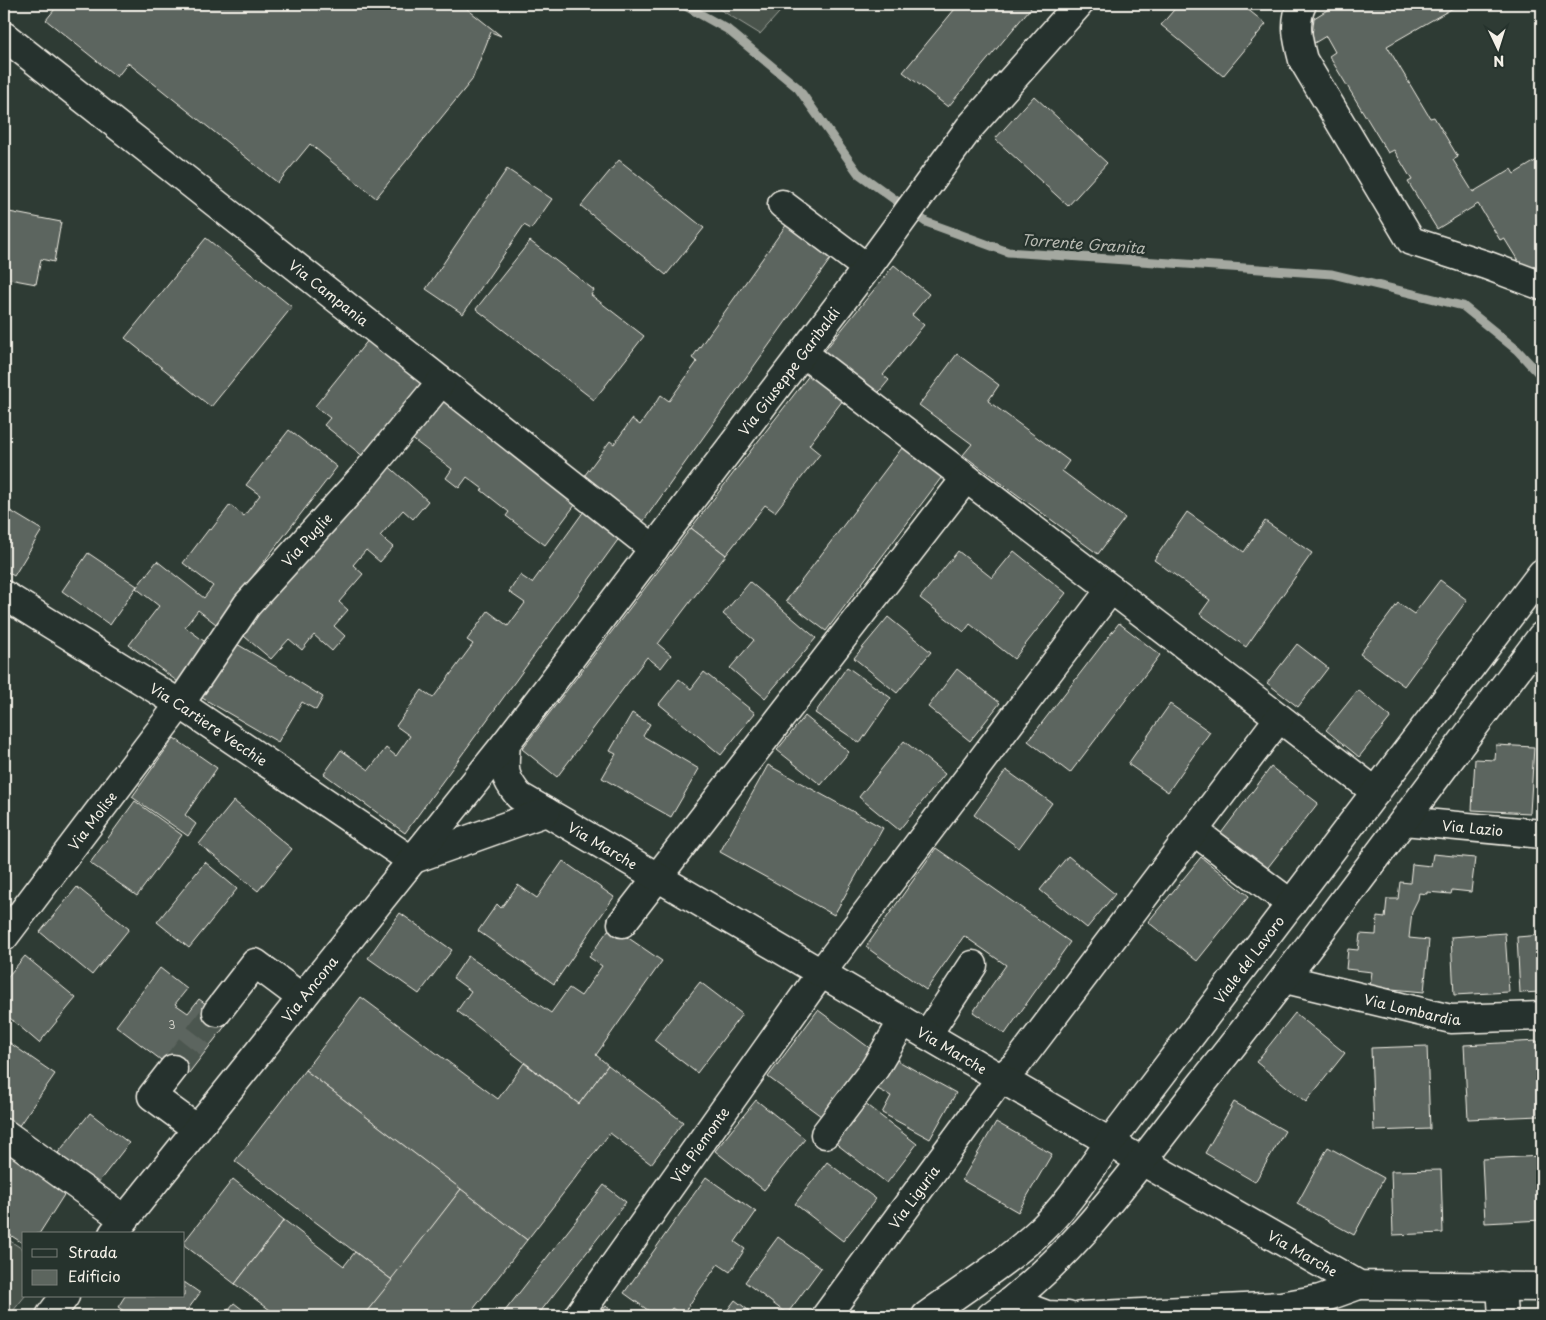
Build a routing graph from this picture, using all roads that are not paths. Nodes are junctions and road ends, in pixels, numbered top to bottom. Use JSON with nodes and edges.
{"nodes":[{"id":1,"x":1078,"y":4,"type":"edge"},
{"id":2,"x":1302,"y":4,"type":"edge"},
{"id":3,"x":4,"y":36,"type":"edge"},
{"id":4,"x":782,"y":204,"type":"dead end"},
{"id":5,"x":867,"y":268,"type":"junction"},
{"id":6,"x":1542,"y":286,"type":"edge"},
{"id":7,"x":803,"y":353,"type":"junction"},
{"id":8,"x":441,"y":382,"type":"junction"},
{"id":9,"x":966,"y":478,"type":"junction"},
{"id":10,"x":654,"y":549,"type":"junction"},
{"id":11,"x":1542,"y":573,"type":"edge"},
{"id":12,"x":1111,"y":589,"type":"junction"},
{"id":13,"x":4,"y":595,"type":"edge"},
{"id":14,"x":1542,"y":636,"type":"edge"},
{"id":15,"x":180,"y":704,"type":"junction"},
{"id":16,"x":1279,"y":718,"type":"junction"},
{"id":17,"x":506,"y":744,"type":"junction"},
{"id":18,"x":1376,"y":792,"type":"junction"},
{"id":19,"x":546,"y":812,"type":"junction"},
{"id":20,"x":1404,"y":820,"type":"junction"},
{"id":21,"x":1194,"y":831,"type":"junction"},
{"id":22,"x":1542,"y":834,"type":"edge"},
{"id":23,"x":412,"y":860,"type":"junction"},
{"id":24,"x":657,"y":877,"type":"junction"},
{"id":25,"x":1291,"y":904,"type":"junction"},
{"id":26,"x":622,"y":923,"type":"dead end"},
{"id":27,"x":4,"y":938,"type":"edge"},
{"id":28,"x":973,"y":965,"type":"dead end"},
{"id":29,"x":821,"y":973,"type":"junction"},
{"id":30,"x":1285,"y":979,"type":"junction"},
{"id":31,"x":302,"y":998,"type":"junction"},
{"id":32,"x":217,"y":1012,"type":"tunnel mouth"},
{"id":33,"x":1542,"y":1016,"type":"edge"},
{"id":34,"x":903,"y":1021,"type":"junction"},
{"id":35,"x":928,"y":1035,"type":"junction"},
{"id":36,"x":173,"y":1069,"type":"tunnel mouth"},
{"id":37,"x":1000,"y":1078,"type":"junction"},
{"id":38,"x":197,"y":1129,"type":"junction"},
{"id":39,"x":4,"y":1133,"type":"edge"},
{"id":40,"x":825,"y":1134,"type":"dead end"},
{"id":41,"x":1110,"y":1142,"type":"junction"},
{"id":42,"x":1142,"y":1161,"type":"junction"},
{"id":43,"x":118,"y":1226,"type":"edge"},
{"id":44,"x":1359,"y":1285,"type":"junction"},
{"id":45,"x":1501,"y":1286,"type":"junction"},
{"id":46,"x":1542,"y":1287,"type":"edge"},
{"id":47,"x":64,"y":1298,"type":"edge"},
{"id":48,"x":1001,"y":1309,"type":"edge"},
{"id":49,"x":50,"y":1316,"type":"edge"},
{"id":50,"x":578,"y":1316,"type":"edge"},
{"id":51,"x":826,"y":1316,"type":"edge"},
{"id":52,"x":926,"y":1316,"type":"edge"},
{"id":53,"x":1054,"y":1316,"type":"edge"},
{"id":54,"x":1081,"y":1316,"type":"edge"},
{"id":55,"x":1502,"y":1316,"type":"edge"}],
"edges":[{"from":1,"to":5,"type":"street","name":"Via Giuseppe Garibaldi"},
{"from":2,"to":6,"type":"street"},
{"from":3,"to":8,"type":"street","name":"Via Campania"},
{"from":4,"to":5,"type":"street"},
{"from":5,"to":7,"type":"street","name":"Via Giuseppe Garibaldi"},
{"from":7,"to":9,"type":"street"},
{"from":7,"to":10,"type":"street","name":"Via Giuseppe Garibaldi"},
{"from":8,"to":10,"type":"street","name":"Via Campania"},
{"from":8,"to":15,"type":"street","name":"Via Puglie"},
{"from":9,"to":12,"type":"street"},
{"from":9,"to":24,"type":"street"},
{"from":10,"to":17,"type":"street","name":"Via Giuseppe Garibaldi"},
{"from":11,"to":18,"type":"street","name":"Viale del Lavoro"},
{"from":12,"to":16,"type":"street"},
{"from":12,"to":29,"type":"street","name":"Via Piemonte"},
{"from":13,"to":15,"type":"street","name":"Via Cartiere Vecchie"},
{"from":14,"to":20,"type":"street"},
{"from":15,"to":23,"type":"street","name":"Via Cartiere Vecchie"},
{"from":15,"to":27,"type":"street","name":"Via Molise"},
{"from":16,"to":18,"type":"street"},
{"from":16,"to":21,"type":"street","name":"Via Liguria"},
{"from":17,"to":19,"type":"street","name":"Via Marche"},
{"from":17,"to":23,"type":"street","name":"Via Ancona"},
{"from":18,"to":25,"type":"street","name":"Viale del Lavoro"},
{"from":19,"to":23,"type":"street"},
{"from":19,"to":24,"type":"street","name":"Via Marche"},
{"from":20,"to":22,"type":"street","name":"Via Lazio"},
{"from":20,"to":30,"type":"street"},
{"from":21,"to":25,"type":"street"},
{"from":21,"to":37,"type":"street","name":"Via Liguria"},
{"from":23,"to":31,"type":"street","name":"Via Ancona"},
{"from":24,"to":26,"type":"street"},
{"from":24,"to":29,"type":"street","name":"Via Marche"},
{"from":25,"to":41,"type":"street","name":"Viale del Lavoro"},
{"from":28,"to":35,"type":"street"},
{"from":29,"to":34,"type":"street","name":"Via Marche"},
{"from":29,"to":50,"type":"street","name":"Via Piemonte"},
{"from":30,"to":33,"type":"street","name":"Via Lombardia"},
{"from":30,"to":42,"type":"street"},
{"from":31,"to":32,"type":"street"},
{"from":31,"to":38,"type":"street","name":"Via Ancona"},
{"from":34,"to":35,"type":"street","name":"Via Marche"},
{"from":34,"to":40,"type":"street"},
{"from":35,"to":37,"type":"street","name":"Via Marche"},
{"from":36,"to":38,"type":"street"},
{"from":37,"to":41,"type":"street","name":"Via Marche"},
{"from":37,"to":51,"type":"street","name":"Via Liguria"},
{"from":38,"to":43,"type":"street","name":"Via Ancona"},
{"from":39,"to":43,"type":"street"},
{"from":41,"to":42,"type":"street","name":"Via Marche"},
{"from":41,"to":52,"type":"street","name":"Viale del Lavoro"},
{"from":42,"to":44,"type":"street","name":"Via Marche"},
{"from":42,"to":48,"type":"street"},
{"from":44,"to":45,"type":"street","name":"Via Marche"},
{"from":44,"to":54,"type":"street","name":"Via Marche"},
{"from":45,"to":46,"type":"street","name":"Via Marche"},
{"from":45,"to":55,"type":"street"},
{"from":47,"to":49,"type":"street"},
{"from":48,"to":53,"type":"street"}]}
